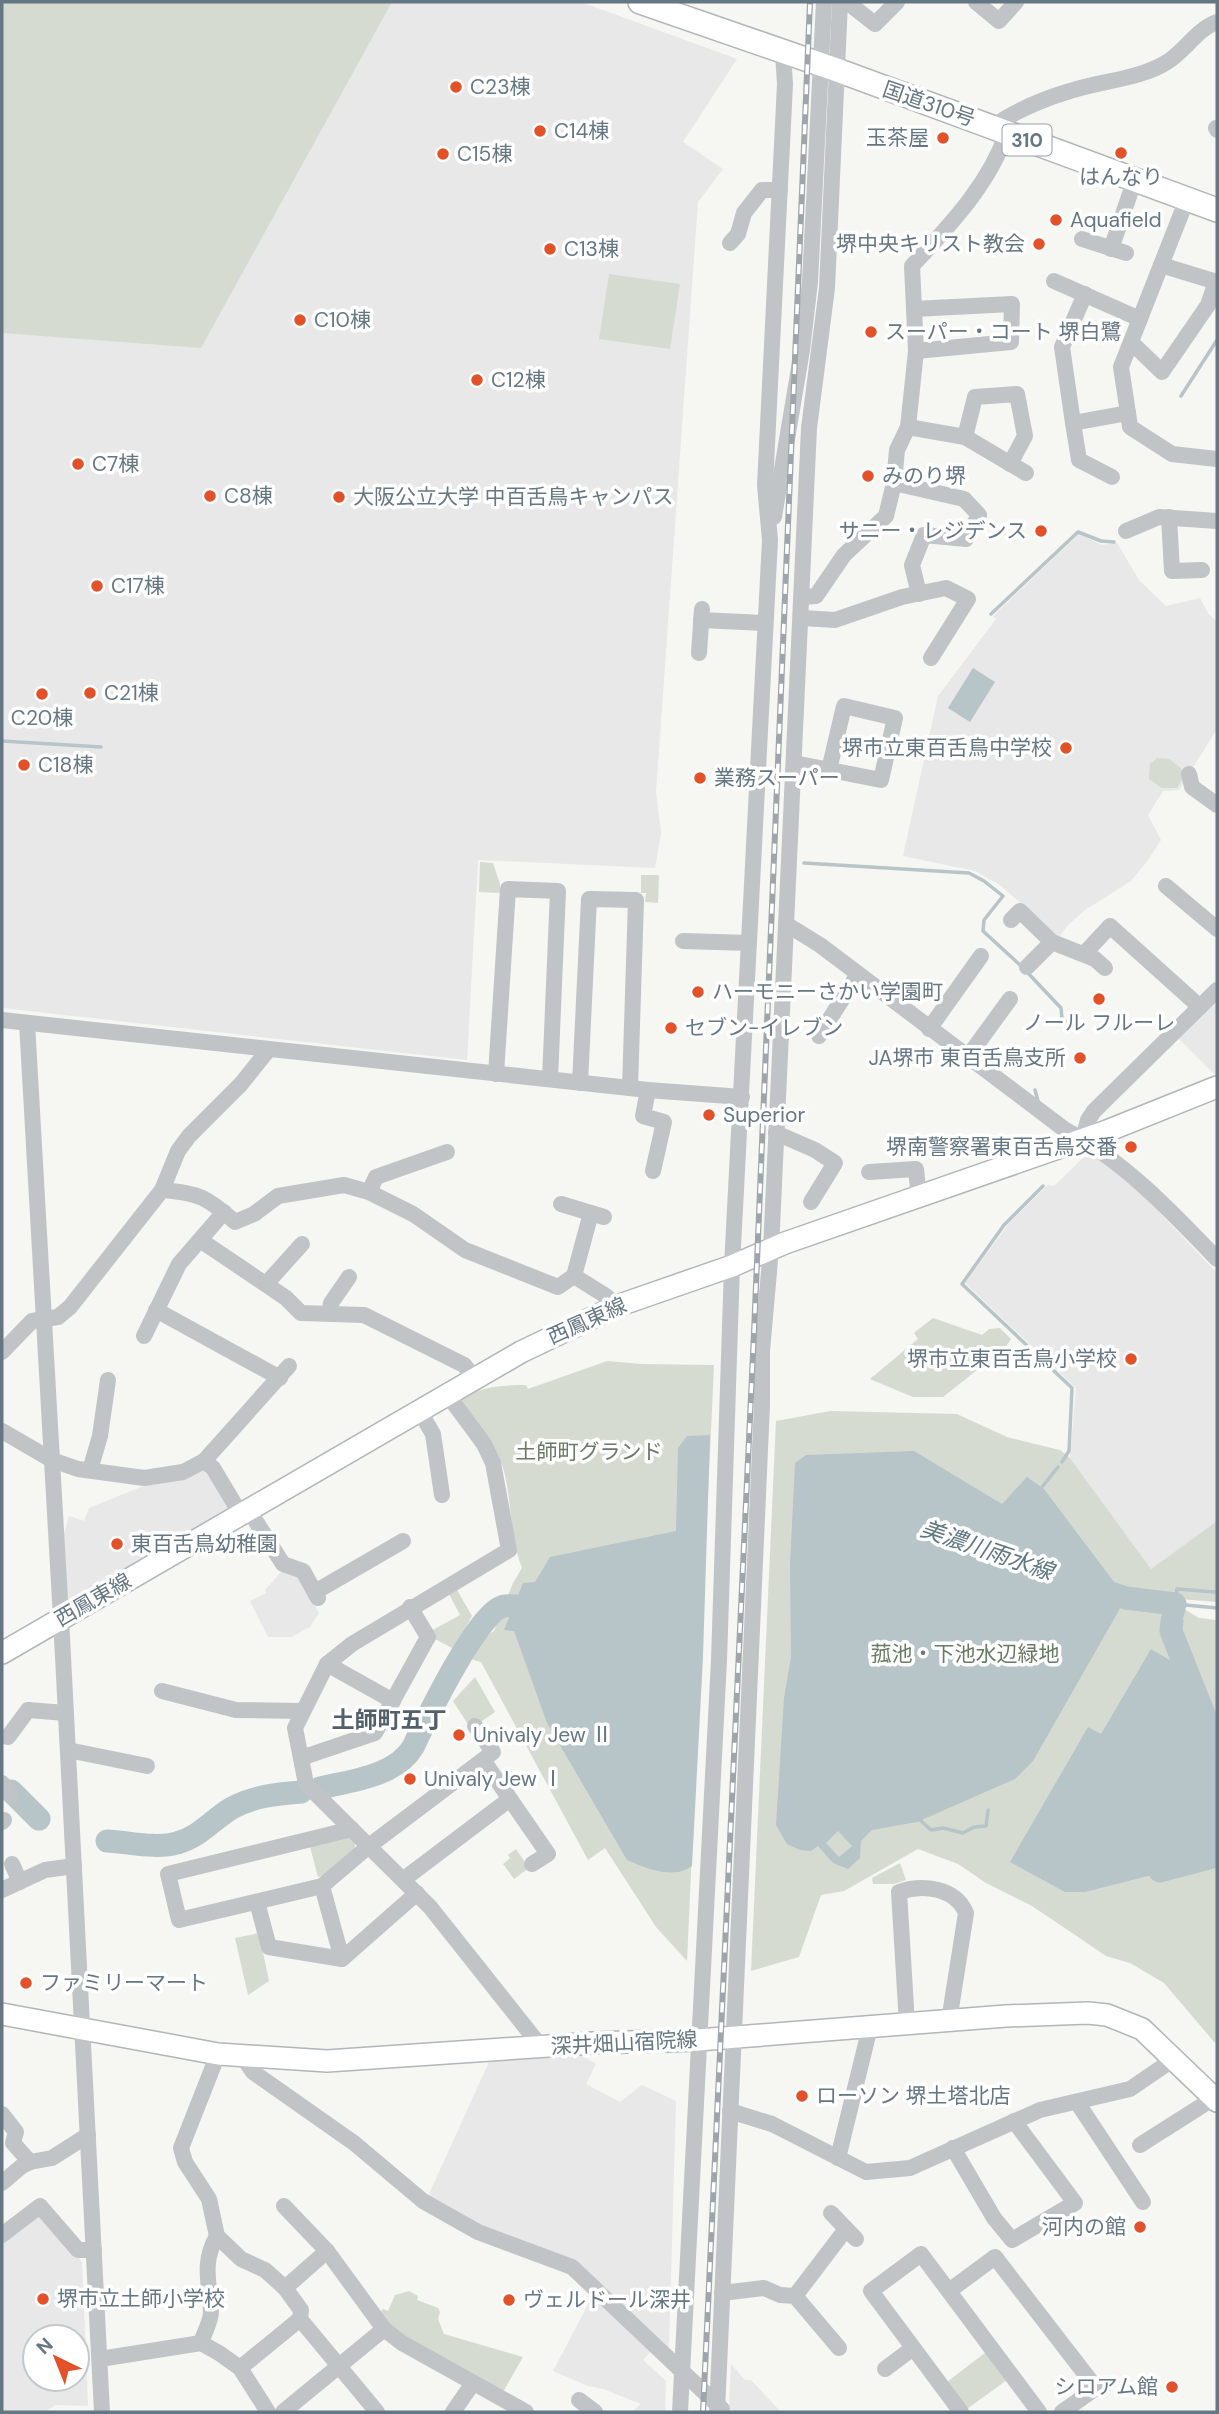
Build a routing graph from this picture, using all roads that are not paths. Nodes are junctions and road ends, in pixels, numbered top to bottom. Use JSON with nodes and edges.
{"nodes":[{"id":1,"x":640,"y":2,"type":"edge"},
{"id":2,"x":824,"y":2,"type":"edge"},
{"id":3,"x":840,"y":2,"type":"edge"},
{"id":4,"x":847,"y":2,"type":"edge"},
{"id":5,"x":897,"y":2,"type":"edge"},
{"id":6,"x":976,"y":2,"type":"edge"},
{"id":7,"x":1016,"y":2,"type":"edge"},
{"id":8,"x":1217,"y":22,"type":"edge"},
{"id":9,"x":783,"y":52,"type":"junction"},
{"id":10,"x":829,"y":68,"type":"junction"},
{"id":11,"x":1000,"y":129,"type":"junction"},
{"id":12,"x":1135,"y":179,"type":"junction"},
{"id":13,"x":780,"y":190,"type":"junction"},
{"id":14,"x":1187,"y":199,"type":"junction"},
{"id":15,"x":1217,"y":210,"type":"edge"},
{"id":16,"x":1082,"y":239,"type":"dead end"},
{"id":17,"x":730,"y":243,"type":"dead end"},
{"id":18,"x":1161,"y":265,"type":"junction"},
{"id":19,"x":1054,"y":281,"type":"dead end"},
{"id":20,"x":1217,"y":282,"type":"edge"},
{"id":21,"x":1084,"y":294,"type":"junction"},
{"id":22,"x":914,"y":309,"type":"junction"},
{"id":23,"x":1140,"y":319,"type":"junction"},
{"id":24,"x":1131,"y":342,"type":"junction"},
{"id":25,"x":916,"y":351,"type":"junction"},
{"id":26,"x":1128,"y":413,"type":"junction"},
{"id":27,"x":1073,"y":424,"type":"junction"},
{"id":28,"x":908,"y":427,"type":"junction"},
{"id":29,"x":965,"y":437,"type":"junction"},
{"id":30,"x":1217,"y":459,"type":"edge"},
{"id":31,"x":1010,"y":464,"type":"junction"},
{"id":32,"x":1026,"y":473,"type":"dead end"},
{"id":33,"x":1112,"y":477,"type":"dead end"},
{"id":34,"x":894,"y":483,"type":"junction"},
{"id":35,"x":1169,"y":517,"type":"junction"},
{"id":36,"x":1217,"y":521,"type":"edge"},
{"id":37,"x":1126,"y":531,"type":"dead end"},
{"id":38,"x":770,"y":540,"type":"junction"},
{"id":39,"x":1202,"y":570,"type":"dead end"},
{"id":40,"x":919,"y":594,"type":"junction"},
{"id":41,"x":803,"y":597,"type":"junction"},
{"id":42,"x":802,"y":618,"type":"junction"},
{"id":43,"x":765,"y":623,"type":"junction"},
{"id":44,"x":699,"y":653,"type":"dead end"},
{"id":45,"x":931,"y":658,"type":"dead end"},
{"id":46,"x":794,"y":763,"type":"junction"},
{"id":47,"x":829,"y":770,"type":"junction"},
{"id":48,"x":1189,"y":774,"type":"dead end"},
{"id":49,"x":1217,"y":806,"type":"edge"},
{"id":50,"x":1166,"y":886,"type":"dead end"},
{"id":51,"x":1011,"y":920,"type":"dead end"},
{"id":52,"x":786,"y":924,"type":"junction"},
{"id":53,"x":1217,"y":929,"type":"edge"},
{"id":54,"x":683,"y":940,"type":"dead end"},
{"id":55,"x":1052,"y":942,"type":"junction"},
{"id":56,"x":749,"y":943,"type":"junction"},
{"id":57,"x":1084,"y":954,"type":"junction"},
{"id":58,"x":981,"y":956,"type":"dead end"},
{"id":59,"x":1027,"y":967,"type":"dead end"},
{"id":60,"x":1105,"y":968,"type":"dead end"},
{"id":61,"x":858,"y":974,"type":"junction"},
{"id":62,"x":1217,"y":990,"type":"edge"},
{"id":63,"x":1010,"y":999,"type":"dead end"},
{"id":64,"x":1200,"y":1007,"type":"junction"},
{"id":65,"x":2,"y":1020,"type":"edge"},
{"id":66,"x":27,"y":1023,"type":"junction"},
{"id":67,"x":929,"y":1029,"type":"junction"},
{"id":68,"x":819,"y":1036,"type":"dead end"},
{"id":69,"x":269,"y":1049,"type":"junction"},
{"id":70,"x":967,"y":1058,"type":"junction"},
{"id":71,"x":496,"y":1074,"type":"junction"},
{"id":72,"x":550,"y":1079,"type":"junction"},
{"id":73,"x":580,"y":1083,"type":"junction"},
{"id":74,"x":1217,"y":1087,"type":"edge"},
{"id":75,"x":630,"y":1088,"type":"junction"},
{"id":76,"x":648,"y":1090,"type":"junction"},
{"id":77,"x":742,"y":1097,"type":"junction"},
{"id":78,"x":776,"y":1133,"type":"junction"},
{"id":79,"x":1083,"y":1139,"type":"junction"},
{"id":80,"x":447,"y":1152,"type":"dead end"},
{"id":81,"x":653,"y":1171,"type":"dead end"},
{"id":82,"x":869,"y":1172,"type":"dead end"},
{"id":83,"x":162,"y":1190,"type":"junction"},
{"id":84,"x":369,"y":1192,"type":"junction"},
{"id":85,"x":919,"y":1198,"type":"junction"},
{"id":86,"x":811,"y":1202,"type":"dead end"},
{"id":87,"x":561,"y":1204,"type":"dead end"},
{"id":88,"x":224,"y":1212,"type":"junction"},
{"id":89,"x":200,"y":1240,"type":"junction"},
{"id":90,"x":1211,"y":1243,"type":"edge"},
{"id":91,"x":302,"y":1244,"type":"dead end"},
{"id":92,"x":771,"y":1249,"type":"junction"},
{"id":93,"x":1217,"y":1259,"type":"edge"},
{"id":94,"x":732,"y":1266,"type":"junction"},
{"id":95,"x":574,"y":1276,"type":"junction"},
{"id":96,"x":349,"y":1277,"type":"dead end"},
{"id":97,"x":266,"y":1284,"type":"junction"},
{"id":98,"x":617,"y":1306,"type":"junction"},
{"id":99,"x":156,"y":1310,"type":"junction"},
{"id":100,"x":329,"y":1313,"type":"junction"},
{"id":101,"x":44,"y":1321,"type":"junction"},
{"id":102,"x":144,"y":1336,"type":"dead end"},
{"id":103,"x":2,"y":1352,"type":"edge"},
{"id":104,"x":475,"y":1378,"type":"junction"},
{"id":105,"x":108,"y":1380,"type":"dead end"},
{"id":106,"x":447,"y":1394,"type":"junction"},
{"id":107,"x":419,"y":1410,"type":"junction"},
{"id":108,"x":2,"y":1431,"type":"edge"},
{"id":109,"x":52,"y":1460,"type":"junction"},
{"id":110,"x":204,"y":1461,"type":"junction"},
{"id":111,"x":90,"y":1470,"type":"junction"},
{"id":112,"x":442,"y":1495,"type":"dead end"},
{"id":113,"x":244,"y":1511,"type":"junction"},
{"id":114,"x":403,"y":1541,"type":"dead end"},
{"id":115,"x":410,"y":1607,"type":"junction"},
{"id":116,"x":61,"y":1618,"type":"junction"},
{"id":117,"x":2,"y":1653,"type":"edge"},
{"id":118,"x":327,"y":1664,"type":"junction"},
{"id":119,"x":162,"y":1690,"type":"dead end"},
{"id":120,"x":393,"y":1701,"type":"junction"},
{"id":121,"x":302,"y":1711,"type":"junction"},
{"id":122,"x":66,"y":1713,"type":"junction"},
{"id":123,"x":475,"y":1726,"type":"dead end"},
{"id":124,"x":8,"y":1737,"type":"dead end"},
{"id":125,"x":68,"y":1750,"type":"junction"},
{"id":126,"x":301,"y":1758,"type":"junction"},
{"id":127,"x":483,"y":1760,"type":"junction"},
{"id":128,"x":147,"y":1766,"type":"dead end"},
{"id":129,"x":510,"y":1799,"type":"junction"},
{"id":130,"x":352,"y":1829,"type":"junction"},
{"id":131,"x":369,"y":1846,"type":"junction"},
{"id":132,"x":12,"y":1864,"type":"dead end"},
{"id":133,"x":532,"y":1864,"type":"dead end"},
{"id":134,"x":74,"y":1866,"type":"junction"},
{"id":135,"x":404,"y":1879,"type":"junction"},
{"id":136,"x":20,"y":1882,"type":"junction"},
{"id":137,"x":322,"y":1886,"type":"junction"},
{"id":138,"x":2,"y":1889,"type":"edge"},
{"id":139,"x":417,"y":1893,"type":"junction"},
{"id":140,"x":257,"y":1902,"type":"junction"},
{"id":141,"x":342,"y":1959,"type":"junction"},
{"id":142,"x":2,"y":2014,"type":"edge"},
{"id":143,"x":949,"y":2021,"type":"junction"},
{"id":144,"x":907,"y":2024,"type":"junction"},
{"id":145,"x":870,"y":2026,"type":"junction"},
{"id":146,"x":83,"y":2028,"type":"junction"},
{"id":147,"x":735,"y":2037,"type":"junction"},
{"id":148,"x":698,"y":2039,"type":"junction"},
{"id":149,"x":542,"y":2048,"type":"junction"},
{"id":150,"x":218,"y":2054,"type":"junction"},
{"id":151,"x":242,"y":2056,"type":"junction"},
{"id":152,"x":1174,"y":2059,"type":"junction"},
{"id":153,"x":1215,"y":2099,"type":"edge"},
{"id":154,"x":1077,"y":2102,"type":"junction"},
{"id":155,"x":730,"y":2111,"type":"junction"},
{"id":156,"x":2,"y":2114,"type":"edge"},
{"id":157,"x":1014,"y":2120,"type":"junction"},
{"id":158,"x":88,"y":2135,"type":"junction"},
{"id":159,"x":1140,"y":2145,"type":"dead end"},
{"id":160,"x":953,"y":2148,"type":"junction"},
{"id":161,"x":838,"y":2158,"type":"junction"},
{"id":162,"x":30,"y":2162,"type":"junction"},
{"id":163,"x":2,"y":2183,"type":"edge"},
{"id":164,"x":1143,"y":2202,"type":"dead end"},
{"id":165,"x":284,"y":2206,"type":"dead end"},
{"id":166,"x":831,"y":2213,"type":"dead end"},
{"id":167,"x":2,"y":2235,"type":"edge"},
{"id":168,"x":217,"y":2236,"type":"junction"},
{"id":169,"x":94,"y":2250,"type":"junction"},
{"id":170,"x":327,"y":2251,"type":"junction"},
{"id":171,"x":285,"y":2288,"type":"junction"},
{"id":172,"x":949,"y":2291,"type":"junction"},
{"id":173,"x":722,"y":2293,"type":"junction"},
{"id":174,"x":795,"y":2296,"type":"junction"},
{"id":175,"x":300,"y":2319,"type":"junction"},
{"id":176,"x":384,"y":2329,"type":"junction"},
{"id":177,"x":201,"y":2343,"type":"junction"},
{"id":178,"x":839,"y":2348,"type":"dead end"},
{"id":179,"x":913,"y":2348,"type":"junction"},
{"id":180,"x":100,"y":2359,"type":"junction"},
{"id":181,"x":340,"y":2366,"type":"junction"},
{"id":182,"x":240,"y":2368,"type":"junction"},
{"id":183,"x":682,"y":2369,"type":"junction"},
{"id":184,"x":885,"y":2369,"type":"dead end"},
{"id":185,"x":473,"y":2383,"type":"junction"},
{"id":186,"x":720,"y":2410,"type":"edge"},
{"id":187,"x":102,"y":2412,"type":"edge"},
{"id":188,"x":271,"y":2412,"type":"edge"},
{"id":189,"x":377,"y":2412,"type":"edge"},
{"id":190,"x":453,"y":2412,"type":"edge"},
{"id":191,"x":526,"y":2412,"type":"edge"},
{"id":192,"x":680,"y":2412,"type":"edge"},
{"id":193,"x":961,"y":2412,"type":"edge"},
{"id":194,"x":1039,"y":2412,"type":"edge"},
{"id":195,"x":1062,"y":2412,"type":"edge"}],
"edges":[{"from":1,"to":9,"type":"highway","name":"国道310号","number":"310"},
{"from":2,"to":10,"type":"street"},
{"from":3,"to":10,"type":"street"},
{"from":4,"to":5,"type":"street"},
{"from":6,"to":7,"type":"street"},
{"from":8,"to":11,"type":"street"},
{"from":9,"to":10,"type":"highway","name":"国道310号","number":"310"},
{"from":9,"to":13,"type":"street"},
{"from":10,"to":11,"type":"highway","name":"国道310号","number":"310"},
{"from":10,"to":38,"type":"street"},
{"from":10,"to":41,"type":"street"},
{"from":11,"to":12,"type":"highway","name":"国道310号","number":"310"},
{"from":11,"to":22,"type":"street"},
{"from":12,"to":14,"type":"highway","name":"国道310号","number":"310"},
{"from":12,"to":16,"type":"street"},
{"from":13,"to":17,"type":"street"},
{"from":13,"to":38,"type":"street"},
{"from":14,"to":15,"type":"highway","name":"国道310号","number":"310"},
{"from":14,"to":18,"type":"street"},
{"from":18,"to":20,"type":"street"},
{"from":18,"to":23,"type":"street"},
{"from":19,"to":21,"type":"street"},
{"from":20,"to":24,"type":"street"},
{"from":21,"to":23,"type":"street"},
{"from":21,"to":27,"type":"street"},
{"from":22,"to":25,"type":"street"},
{"from":22,"to":25,"type":"street"},
{"from":23,"to":24,"type":"street"},
{"from":24,"to":26,"type":"street"},
{"from":25,"to":28,"type":"street"},
{"from":26,"to":27,"type":"street"},
{"from":26,"to":30,"type":"street"},
{"from":27,"to":33,"type":"street"},
{"from":28,"to":29,"type":"street"},
{"from":28,"to":34,"type":"street"},
{"from":29,"to":31,"type":"street"},
{"from":29,"to":31,"type":"street"},
{"from":31,"to":32,"type":"street"},
{"from":34,"to":40,"type":"street"},
{"from":34,"to":41,"type":"street"},
{"from":35,"to":36,"type":"street"},
{"from":35,"to":37,"type":"street"},
{"from":35,"to":39,"type":"street"},
{"from":38,"to":43,"type":"street"},
{"from":40,"to":42,"type":"street"},
{"from":40,"to":45,"type":"street"},
{"from":41,"to":42,"type":"street"},
{"from":42,"to":46,"type":"street"},
{"from":43,"to":44,"type":"street"},
{"from":43,"to":56,"type":"street"},
{"from":46,"to":47,"type":"street"},
{"from":46,"to":52,"type":"street"},
{"from":47,"to":47,"type":"street"},
{"from":48,"to":49,"type":"street"},
{"from":50,"to":53,"type":"street"},
{"from":51,"to":55,"type":"street"},
{"from":52,"to":61,"type":"street"},
{"from":52,"to":78,"type":"street"},
{"from":54,"to":56,"type":"street"},
{"from":55,"to":57,"type":"street"},
{"from":55,"to":59,"type":"street"},
{"from":56,"to":77,"type":"street"},
{"from":57,"to":60,"type":"street"},
{"from":57,"to":64,"type":"street"},
{"from":58,"to":67,"type":"street"},
{"from":61,"to":67,"type":"street"},
{"from":61,"to":68,"type":"street"},
{"from":62,"to":64,"type":"street"},
{"from":63,"to":70,"type":"street"},
{"from":64,"to":79,"type":"street"},
{"from":65,"to":66,"type":"street"},
{"from":66,"to":69,"type":"street"},
{"from":66,"to":101,"type":"street"},
{"from":67,"to":70,"type":"street"},
{"from":69,"to":71,"type":"street"},
{"from":69,"to":83,"type":"street"},
{"from":70,"to":79,"type":"street"},
{"from":71,"to":72,"type":"street"},
{"from":71,"to":72,"type":"street"},
{"from":72,"to":73,"type":"street"},
{"from":73,"to":75,"type":"street"},
{"from":73,"to":75,"type":"street"},
{"from":74,"to":79,"type":"main road","name":"西鳳東線"},
{"from":75,"to":76,"type":"street"},
{"from":76,"to":77,"type":"street"},
{"from":76,"to":81,"type":"street"},
{"from":77,"to":94,"type":"street"},
{"from":78,"to":86,"type":"street"},
{"from":78,"to":92,"type":"street"},
{"from":79,"to":85,"type":"main road","name":"西鳳東線"},
{"from":79,"to":90,"type":"street"},
{"from":80,"to":84,"type":"street"},
{"from":82,"to":85,"type":"street"},
{"from":83,"to":88,"type":"street"},
{"from":83,"to":101,"type":"street"},
{"from":84,"to":88,"type":"street"},
{"from":84,"to":95,"type":"street"},
{"from":85,"to":92,"type":"main road","name":"西鳳東線"},
{"from":87,"to":95,"type":"street"},
{"from":88,"to":89,"type":"street"},
{"from":89,"to":97,"type":"street"},
{"from":89,"to":99,"type":"street"},
{"from":90,"to":93,"type":"street"},
{"from":91,"to":97,"type":"street"},
{"from":92,"to":94,"type":"main road","name":"西鳳東線"},
{"from":92,"to":147,"type":"street"},
{"from":94,"to":98,"type":"main road","name":"西鳳東線"},
{"from":94,"to":148,"type":"street"},
{"from":95,"to":98,"type":"street"},
{"from":96,"to":100,"type":"street"},
{"from":97,"to":100,"type":"street"},
{"from":98,"to":104,"type":"main road","name":"西鳳東線"},
{"from":99,"to":102,"type":"street"},
{"from":99,"to":110,"type":"street"},
{"from":100,"to":104,"type":"street"},
{"from":101,"to":103,"type":"street"},
{"from":101,"to":109,"type":"street"},
{"from":104,"to":106,"type":"main road","name":"西鳳東線"},
{"from":105,"to":111,"type":"street"},
{"from":106,"to":107,"type":"main road","name":"西鳳東線"},
{"from":106,"to":115,"type":"street"},
{"from":107,"to":112,"type":"street"},
{"from":107,"to":113,"type":"main road","name":"西鳳東線"},
{"from":108,"to":109,"type":"street"},
{"from":109,"to":111,"type":"street"},
{"from":109,"to":116,"type":"street"},
{"from":110,"to":111,"type":"street"},
{"from":110,"to":113,"type":"street"},
{"from":113,"to":114,"type":"street"},
{"from":113,"to":116,"type":"main road","name":"西鳳東線"},
{"from":115,"to":118,"type":"street"},
{"from":115,"to":120,"type":"street"},
{"from":116,"to":117,"type":"main road","name":"西鳳東線"},
{"from":116,"to":122,"type":"street"},
{"from":118,"to":120,"type":"street"},
{"from":118,"to":121,"type":"street"},
{"from":119,"to":121,"type":"street"},
{"from":120,"to":126,"type":"street"},
{"from":121,"to":126,"type":"street"},
{"from":122,"to":124,"type":"street"},
{"from":122,"to":125,"type":"street"},
{"from":123,"to":127,"type":"street"},
{"from":125,"to":128,"type":"street"},
{"from":125,"to":134,"type":"street"},
{"from":126,"to":130,"type":"street"},
{"from":127,"to":129,"type":"street"},
{"from":127,"to":131,"type":"street"},
{"from":129,"to":133,"type":"street"},
{"from":129,"to":135,"type":"street"},
{"from":130,"to":131,"type":"street"},
{"from":130,"to":140,"type":"street"},
{"from":131,"to":135,"type":"street"},
{"from":131,"to":137,"type":"street"},
{"from":132,"to":136,"type":"street"},
{"from":134,"to":136,"type":"street"},
{"from":134,"to":146,"type":"street"},
{"from":135,"to":139,"type":"street"},
{"from":136,"to":138,"type":"street"},
{"from":137,"to":140,"type":"street"},
{"from":137,"to":141,"type":"street"},
{"from":139,"to":141,"type":"street"},
{"from":139,"to":149,"type":"street"},
{"from":140,"to":141,"type":"street"},
{"from":142,"to":146,"type":"main road","name":"深井畑山宿院線"},
{"from":143,"to":144,"type":"main road","name":"深井畑山宿院線"},
{"from":143,"to":144,"type":"street"},
{"from":143,"to":152,"type":"main road","name":"深井畑山宿院線"},
{"from":144,"to":145,"type":"main road","name":"深井畑山宿院線"},
{"from":145,"to":147,"type":"main road","name":"深井畑山宿院線"},
{"from":145,"to":161,"type":"street"},
{"from":146,"to":150,"type":"main road","name":"深井畑山宿院線"},
{"from":146,"to":158,"type":"street"},
{"from":147,"to":148,"type":"main road","name":"深井畑山宿院線"},
{"from":147,"to":155,"type":"street"},
{"from":148,"to":149,"type":"main road","name":"深井畑山宿院線"},
{"from":148,"to":183,"type":"street"},
{"from":149,"to":151,"type":"main road","name":"深井畑山宿院線"},
{"from":150,"to":151,"type":"main road","name":"深井畑山宿院線"},
{"from":150,"to":168,"type":"street"},
{"from":151,"to":183,"type":"street"},
{"from":152,"to":153,"type":"main road","name":"深井畑山宿院線"},
{"from":152,"to":154,"type":"street"},
{"from":153,"to":159,"type":"street"},
{"from":154,"to":157,"type":"street"},
{"from":154,"to":164,"type":"street"},
{"from":155,"to":161,"type":"street"},
{"from":155,"to":173,"type":"street"},
{"from":156,"to":162,"type":"street"},
{"from":157,"to":160,"type":"street"},
{"from":157,"to":160,"type":"street"},
{"from":158,"to":162,"type":"street"},
{"from":158,"to":169,"type":"street"},
{"from":160,"to":161,"type":"street"},
{"from":162,"to":163,"type":"street"},
{"from":165,"to":170,"type":"street"},
{"from":166,"to":174,"type":"street"},
{"from":167,"to":169,"type":"street"},
{"from":168,"to":171,"type":"street"},
{"from":168,"to":177,"type":"street"},
{"from":169,"to":180,"type":"street"},
{"from":170,"to":171,"type":"street"},
{"from":170,"to":176,"type":"street"},
{"from":171,"to":175,"type":"street"},
{"from":172,"to":179,"type":"street"},
{"from":172,"to":194,"type":"street"},
{"from":172,"to":195,"type":"street"},
{"from":173,"to":174,"type":"street"},
{"from":173,"to":186,"type":"street"},
{"from":174,"to":178,"type":"street"},
{"from":175,"to":181,"type":"street"},
{"from":175,"to":182,"type":"street"},
{"from":176,"to":181,"type":"street"},
{"from":176,"to":185,"type":"street"},
{"from":177,"to":180,"type":"street"},
{"from":177,"to":182,"type":"street"},
{"from":179,"to":184,"type":"street"},
{"from":179,"to":193,"type":"street"},
{"from":180,"to":187,"type":"street"},
{"from":181,"to":188,"type":"street"},
{"from":181,"to":189,"type":"street"},
{"from":182,"to":188,"type":"street"},
{"from":183,"to":186,"type":"street"},
{"from":183,"to":192,"type":"street"},
{"from":185,"to":190,"type":"street"},
{"from":185,"to":191,"type":"street"}]}
